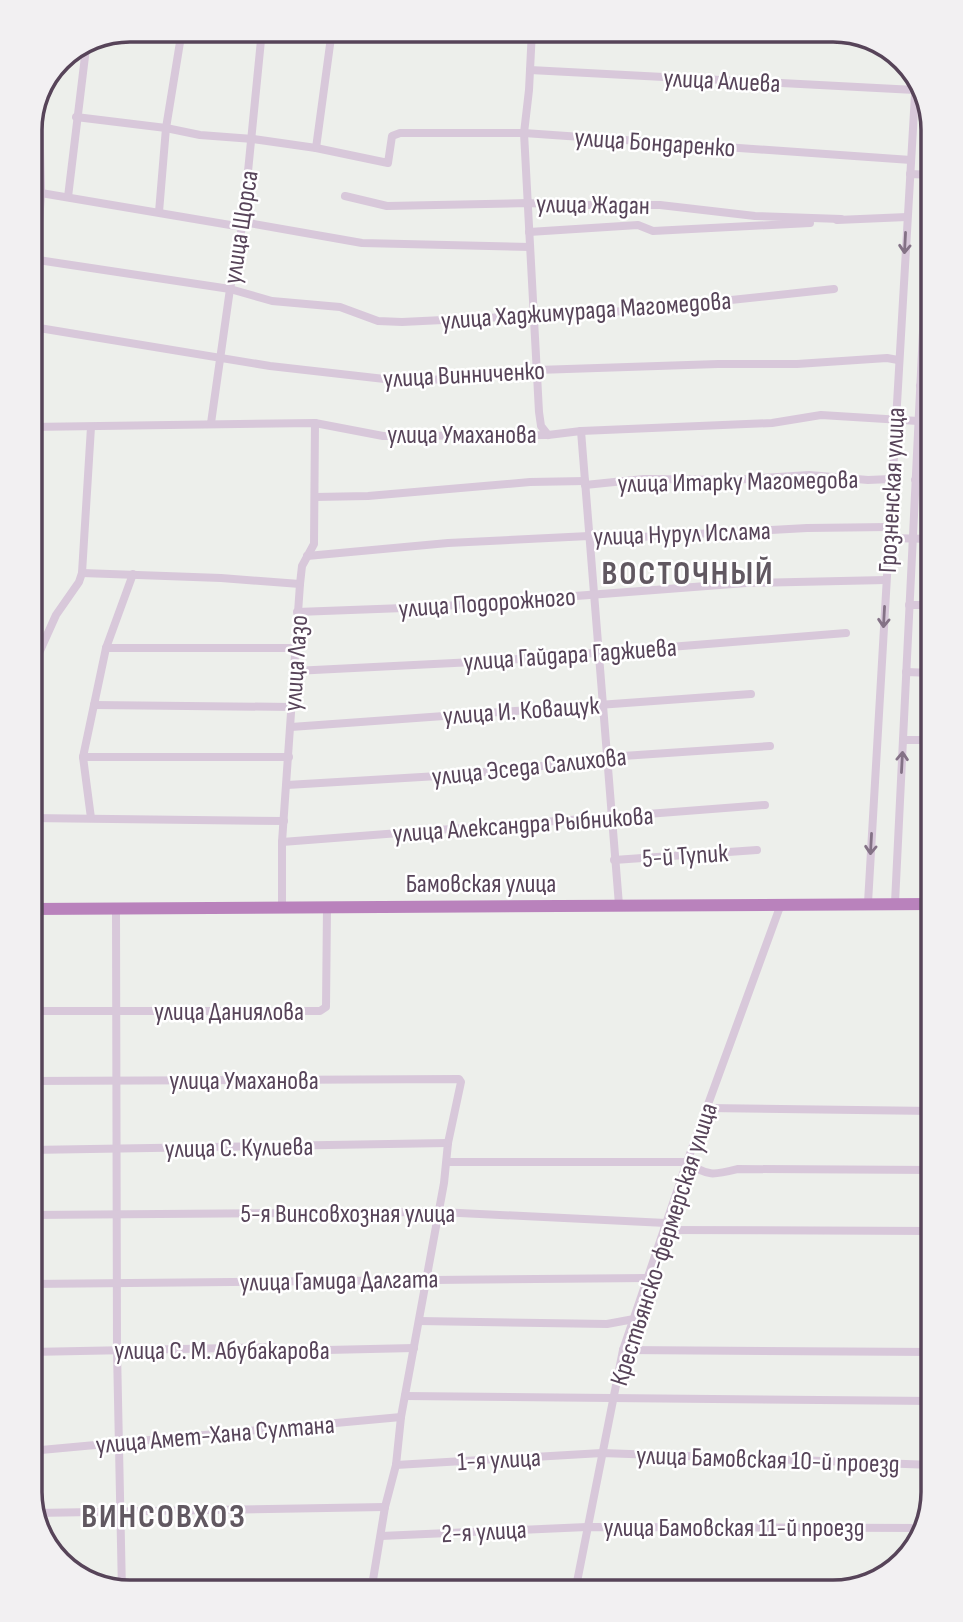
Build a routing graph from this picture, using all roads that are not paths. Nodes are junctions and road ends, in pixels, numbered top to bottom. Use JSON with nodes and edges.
{"nodes":[{"id":1,"x":180,"y":42,"type":"edge"},
{"id":2,"x":260,"y":42,"type":"edge"},
{"id":3,"x":329,"y":42,"type":"edge"},
{"id":4,"x":532,"y":42,"type":"edge"},
{"id":5,"x":85,"y":55,"type":"edge"},
{"id":6,"x":530,"y":70,"type":"junction"},
{"id":7,"x":911,"y":90,"type":"edge"},
{"id":8,"x":915,"y":98,"type":"edge"},
{"id":9,"x":76,"y":117,"type":"junction"},
{"id":10,"x":166,"y":128,"type":"junction"},
{"id":11,"x":524,"y":133,"type":"junction"},
{"id":12,"x":253,"y":139,"type":"junction"},
{"id":13,"x":316,"y":148,"type":"junction"},
{"id":14,"x":911,"y":160,"type":"junction"},
{"id":15,"x":910,"y":174,"type":"junction"},
{"id":16,"x":921,"y":174,"type":"edge"},
{"id":17,"x":42,"y":193,"type":"edge"},
{"id":18,"x":345,"y":195,"type":"dead end"},
{"id":19,"x":68,"y":197,"type":"junction"},
{"id":20,"x":528,"y":203,"type":"junction"},
{"id":21,"x":159,"y":212,"type":"junction"},
{"id":22,"x":907,"y":217,"type":"junction"},
{"id":23,"x":841,"y":219,"type":"junction"},
{"id":24,"x":243,"y":225,"type":"junction"},
{"id":25,"x":529,"y":232,"type":"junction"},
{"id":26,"x":530,"y":247,"type":"junction"},
{"id":27,"x":42,"y":261,"type":"edge"},
{"id":28,"x":230,"y":289,"type":"junction"},
{"id":29,"x":834,"y":289,"type":"dead end"},
{"id":30,"x":533,"y":316,"type":"junction"},
{"id":31,"x":42,"y":328,"type":"edge"},
{"id":32,"x":220,"y":358,"type":"junction"},
{"id":33,"x":898,"y":360,"type":"junction"},
{"id":34,"x":921,"y":368,"type":"edge"},
{"id":35,"x":537,"y":370,"type":"junction"},
{"id":36,"x":920,"y":386,"type":"joint"},
{"id":37,"x":540,"y":412,"type":"junction"},
{"id":38,"x":895,"y":419,"type":"junction"},
{"id":39,"x":918,"y":421,"type":"junction"},
{"id":40,"x":211,"y":423,"type":"junction"},
{"id":41,"x":315,"y":423,"type":"junction"},
{"id":42,"x":42,"y":426,"type":"edge"},
{"id":43,"x":91,"y":427,"type":"junction"},
{"id":44,"x":581,"y":431,"type":"junction"},
{"id":45,"x":521,"y":435,"type":"junction"},
{"id":46,"x":548,"y":435,"type":"junction"},
{"id":47,"x":921,"y":478,"type":"edge"},
{"id":48,"x":891,"y":479,"type":"junction"},
{"id":49,"x":915,"y":480,"type":"junction"},
{"id":50,"x":585,"y":483,"type":"junction"},
{"id":51,"x":315,"y":497,"type":"junction"},
{"id":52,"x":889,"y":527,"type":"junction"},
{"id":53,"x":589,"y":536,"type":"junction"},
{"id":54,"x":888,"y":538,"type":"junction"},
{"id":55,"x":912,"y":539,"type":"junction"},
{"id":56,"x":921,"y":539,"type":"edge"},
{"id":57,"x":307,"y":556,"type":"junction"},
{"id":58,"x":82,"y":573,"type":"junction"},
{"id":59,"x":133,"y":574,"type":"junction"},
{"id":60,"x":886,"y":580,"type":"junction"},
{"id":61,"x":300,"y":584,"type":"junction"},
{"id":62,"x":594,"y":596,"type":"junction"},
{"id":63,"x":909,"y":605,"type":"junction"},
{"id":64,"x":921,"y":605,"type":"edge"},
{"id":65,"x":298,"y":612,"type":"junction"},
{"id":66,"x":846,"y":633,"type":"dead end"},
{"id":67,"x":42,"y":646,"type":"edge"},
{"id":68,"x":106,"y":648,"type":"junction"},
{"id":69,"x":295,"y":648,"type":"junction"},
{"id":70,"x":598,"y":651,"type":"junction"},
{"id":71,"x":294,"y":671,"type":"junction"},
{"id":72,"x":906,"y":672,"type":"junction"},
{"id":73,"x":921,"y":673,"type":"edge"},
{"id":74,"x":751,"y":694,"type":"dead end"},
{"id":75,"x":603,"y":704,"type":"junction"},
{"id":76,"x":94,"y":705,"type":"junction"},
{"id":77,"x":292,"y":707,"type":"junction"},
{"id":78,"x":290,"y":727,"type":"junction"},
{"id":79,"x":903,"y":740,"type":"junction"},
{"id":80,"x":921,"y":740,"type":"edge"},
{"id":81,"x":770,"y":746,"type":"dead end"},
{"id":82,"x":83,"y":757,"type":"junction"},
{"id":83,"x":289,"y":757,"type":"junction"},
{"id":84,"x":608,"y":757,"type":"junction"},
{"id":85,"x":287,"y":785,"type":"junction"},
{"id":86,"x":765,"y":805,"type":"dead end"},
{"id":87,"x":612,"y":817,"type":"junction"},
{"id":88,"x":42,"y":818,"type":"edge"},
{"id":89,"x":90,"y":818,"type":"junction"},
{"id":90,"x":284,"y":821,"type":"junction"},
{"id":91,"x":282,"y":842,"type":"junction"},
{"id":92,"x":757,"y":850,"type":"dead end"},
{"id":93,"x":614,"y":860,"type":"junction"},
{"id":94,"x":868,"y":903,"type":"junction"},
{"id":95,"x":781,"y":904,"type":"junction"},
{"id":96,"x":895,"y":904,"type":"junction"},
{"id":97,"x":921,"y":904,"type":"edge"},
{"id":98,"x":619,"y":905,"type":"junction"},
{"id":99,"x":282,"y":906,"type":"junction"},
{"id":100,"x":327,"y":907,"type":"junction"},
{"id":101,"x":42,"y":909,"type":"edge"},
{"id":102,"x":116,"y":910,"type":"junction"},
{"id":103,"x":42,"y":1011,"type":"edge"},
{"id":104,"x":116,"y":1011,"type":"junction"},
{"id":105,"x":116,"y":1080,"type":"junction"},
{"id":106,"x":42,"y":1081,"type":"edge"},
{"id":107,"x":707,"y":1108,"type":"junction"},
{"id":108,"x":921,"y":1111,"type":"edge"},
{"id":109,"x":448,"y":1143,"type":"junction"},
{"id":110,"x":42,"y":1150,"type":"edge"},
{"id":111,"x":117,"y":1150,"type":"junction"},
{"id":112,"x":687,"y":1161,"type":"junction"},
{"id":113,"x":447,"y":1162,"type":"junction"},
{"id":114,"x":921,"y":1170,"type":"edge"},
{"id":115,"x":439,"y":1212,"type":"junction"},
{"id":116,"x":42,"y":1215,"type":"edge"},
{"id":117,"x":117,"y":1215,"type":"junction"},
{"id":118,"x":665,"y":1226,"type":"junction"},
{"id":119,"x":921,"y":1231,"type":"edge"},
{"id":120,"x":648,"y":1278,"type":"junction"},
{"id":121,"x":426,"y":1279,"type":"junction"},
{"id":122,"x":117,"y":1282,"type":"junction"},
{"id":123,"x":42,"y":1284,"type":"edge"},
{"id":124,"x":634,"y":1319,"type":"junction"},
{"id":125,"x":419,"y":1321,"type":"junction"},
{"id":126,"x":414,"y":1348,"type":"junction"},
{"id":127,"x":623,"y":1350,"type":"junction"},
{"id":128,"x":117,"y":1351,"type":"junction"},
{"id":129,"x":42,"y":1352,"type":"edge"},
{"id":130,"x":921,"y":1352,"type":"edge"},
{"id":131,"x":405,"y":1396,"type":"junction"},
{"id":132,"x":614,"y":1397,"type":"junction"},
{"id":133,"x":921,"y":1401,"type":"edge"},
{"id":134,"x":401,"y":1417,"type":"junction"},
{"id":135,"x":120,"y":1442,"type":"junction"},
{"id":136,"x":42,"y":1450,"type":"edge"},
{"id":137,"x":602,"y":1452,"type":"junction"},
{"id":138,"x":396,"y":1465,"type":"junction"},
{"id":139,"x":921,"y":1465,"type":"edge"},
{"id":140,"x":386,"y":1507,"type":"junction"},
{"id":141,"x":121,"y":1512,"type":"junction"},
{"id":142,"x":45,"y":1513,"type":"edge"},
{"id":143,"x":587,"y":1527,"type":"junction"},
{"id":144,"x":913,"y":1528,"type":"edge"},
{"id":145,"x":381,"y":1536,"type":"junction"},
{"id":146,"x":122,"y":1580,"type":"edge"},
{"id":147,"x":374,"y":1580,"type":"edge"},
{"id":148,"x":577,"y":1580,"type":"edge"}],
"edges":[{"from":1,"to":10,"type":"street"},
{"from":2,"to":12,"type":"street","name":"улица Щорса"},
{"from":3,"to":13,"type":"street"},
{"from":4,"to":6,"type":"street"},
{"from":5,"to":9,"type":"street"},
{"from":6,"to":7,"type":"street","name":"улица Алиева"},
{"from":6,"to":11,"type":"street"},
{"from":8,"to":14,"type":"street","name":"Грозненская улица"},
{"from":9,"to":10,"type":"street"},
{"from":9,"to":19,"type":"street"},
{"from":10,"to":12,"type":"street"},
{"from":10,"to":21,"type":"street"},
{"from":11,"to":13,"type":"street","name":"улица Бондаренко"},
{"from":11,"to":14,"type":"street","name":"улица Бондаренко"},
{"from":11,"to":20,"type":"street"},
{"from":12,"to":13,"type":"street"},
{"from":12,"to":24,"type":"street","name":"улица Щорса"},
{"from":14,"to":15,"type":"street","name":"Грозненская улица"},
{"from":15,"to":16,"type":"street"},
{"from":15,"to":22,"type":"street","name":"Грозненская улица"},
{"from":17,"to":19,"type":"street"},
{"from":18,"to":20,"type":"street","name":"улица Жадан"},
{"from":19,"to":21,"type":"street"},
{"from":20,"to":23,"type":"street","name":"улица Жадан"},
{"from":20,"to":25,"type":"street"},
{"from":21,"to":24,"type":"street"},
{"from":22,"to":23,"type":"street"},
{"from":22,"to":33,"type":"street","name":"Грозненская улица","one_way":true},
{"from":23,"to":25,"type":"street"},
{"from":24,"to":26,"type":"street"},
{"from":24,"to":28,"type":"street","name":"улица Щорса"},
{"from":25,"to":26,"type":"street"},
{"from":26,"to":30,"type":"street"},
{"from":27,"to":28,"type":"street","name":"улица Хаджимурада Магомедова"},
{"from":28,"to":30,"type":"street","name":"улица Хаджимурада Магомедова"},
{"from":28,"to":32,"type":"street","name":"улица Щорса"},
{"from":29,"to":30,"type":"street","name":"улица Хаджимурада Магомедова"},
{"from":30,"to":35,"type":"street"},
{"from":31,"to":32,"type":"street","name":"улица Винниченко"},
{"from":32,"to":35,"type":"street","name":"улица Винниченко"},
{"from":32,"to":40,"type":"street","name":"улица Щорса"},
{"from":33,"to":35,"type":"street","name":"улица Винниченко"},
{"from":33,"to":38,"type":"street","name":"Грозненская улица"},
{"from":34,"to":36,"type":"street","name":"Грозненская улица"},
{"from":35,"to":37,"type":"street"},
{"from":36,"to":39,"type":"street","name":"Грозненская улица"},
{"from":37,"to":45,"type":"street"},
{"from":37,"to":46,"type":"street"},
{"from":38,"to":39,"type":"street","name":"улица Умаханова"},
{"from":38,"to":44,"type":"street","name":"улица Умаханова"},
{"from":38,"to":48,"type":"street","name":"Грозненская улица"},
{"from":39,"to":49,"type":"street","name":"Грозненская улица"},
{"from":40,"to":41,"type":"street","name":"улица Умаханова"},
{"from":40,"to":43,"type":"street","name":"улица Умаханова"},
{"from":41,"to":45,"type":"street","name":"улица Умаханова"},
{"from":41,"to":51,"type":"street","name":"улица Лазо"},
{"from":42,"to":43,"type":"street","name":"улица Умаханова"},
{"from":43,"to":58,"type":"street"},
{"from":44,"to":46,"type":"street","name":"улица Умаханова"},
{"from":44,"to":50,"type":"street"},
{"from":45,"to":46,"type":"street","name":"улица Умаханова"},
{"from":47,"to":49,"type":"street"},
{"from":48,"to":50,"type":"street","name":"улица Итарку Магомедова"},
{"from":48,"to":52,"type":"street","name":"Грозненская улица"},
{"from":49,"to":55,"type":"street","name":"Грозненская улица"},
{"from":50,"to":51,"type":"street","name":"улица Итарку Магомедова"},
{"from":50,"to":53,"type":"street"},
{"from":51,"to":57,"type":"street","name":"улица Лазо"},
{"from":52,"to":53,"type":"street","name":"улица Нурул Ислама"},
{"from":52,"to":54,"type":"street","name":"Грозненская улица"},
{"from":53,"to":57,"type":"street","name":"улица Нурул Ислама"},
{"from":53,"to":62,"type":"street"},
{"from":54,"to":55,"type":"street"},
{"from":54,"to":60,"type":"street","name":"Грозненская улица"},
{"from":55,"to":56,"type":"street"},
{"from":55,"to":63,"type":"street","name":"Грозненская улица"},
{"from":57,"to":61,"type":"street","name":"улица Лазо"},
{"from":58,"to":59,"type":"street"},
{"from":58,"to":67,"type":"street"},
{"from":59,"to":61,"type":"street"},
{"from":59,"to":68,"type":"street"},
{"from":60,"to":62,"type":"street","name":"улица Подорожного"},
{"from":60,"to":94,"type":"street","name":"Грозненская улица","one_way":true},
{"from":61,"to":65,"type":"street","name":"улица Лазо"},
{"from":62,"to":65,"type":"street","name":"улица Подорожного"},
{"from":62,"to":70,"type":"street"},
{"from":63,"to":64,"type":"street"},
{"from":63,"to":72,"type":"street","name":"Грозненская улица"},
{"from":65,"to":69,"type":"street","name":"улица Лазо"},
{"from":66,"to":70,"type":"street","name":"улица Гайдара Гаджиева"},
{"from":68,"to":69,"type":"street"},
{"from":68,"to":76,"type":"street"},
{"from":69,"to":71,"type":"street","name":"улица Лазо"},
{"from":70,"to":71,"type":"street","name":"улица Гайдара Гаджиева"},
{"from":70,"to":75,"type":"street"},
{"from":71,"to":77,"type":"street","name":"улица Лазо"},
{"from":72,"to":73,"type":"street"},
{"from":72,"to":79,"type":"street","name":"Грозненская улица"},
{"from":74,"to":75,"type":"street","name":"улица И. Коващук"},
{"from":75,"to":78,"type":"street","name":"улица И. Коващук"},
{"from":75,"to":84,"type":"street"},
{"from":76,"to":77,"type":"street"},
{"from":76,"to":82,"type":"street"},
{"from":77,"to":78,"type":"street","name":"улица Лазо"},
{"from":78,"to":83,"type":"street","name":"улица Лазо"},
{"from":79,"to":80,"type":"street"},
{"from":96,"to":79,"type":"street","name":"Грозненская улица","one_way":true},
{"from":81,"to":84,"type":"street","name":"улица Эседа Салихова"},
{"from":82,"to":83,"type":"street"},
{"from":82,"to":89,"type":"street"},
{"from":83,"to":85,"type":"street","name":"улица Лазо"},
{"from":84,"to":85,"type":"street","name":"улица Эседа Салихова"},
{"from":84,"to":87,"type":"street"},
{"from":85,"to":90,"type":"street","name":"улица Лазо"},
{"from":86,"to":87,"type":"street","name":"улица Александра Рыбникова"},
{"from":87,"to":91,"type":"street","name":"улица Александра Рыбникова"},
{"from":87,"to":93,"type":"street"},
{"from":88,"to":89,"type":"street"},
{"from":89,"to":90,"type":"street"},
{"from":90,"to":91,"type":"street","name":"улица Лазо"},
{"from":91,"to":99,"type":"street","name":"улица Лазо"},
{"from":92,"to":93,"type":"street","name":"5-й Тупик"},
{"from":93,"to":98,"type":"street"},
{"from":94,"to":95,"type":"highway","name":"Бамовская улица"},
{"from":94,"to":96,"type":"highway","name":"Бамовская улица"},
{"from":95,"to":98,"type":"highway","name":"Бамовская улица"},
{"from":95,"to":107,"type":"street","name":"Крестьянско-фермерская улица"},
{"from":96,"to":97,"type":"highway","name":"Бамовская улица"},
{"from":98,"to":100,"type":"highway","name":"Бамовская улица"},
{"from":99,"to":100,"type":"highway","name":"Бамовская улица"},
{"from":99,"to":102,"type":"highway","name":"Бамовская улица"},
{"from":100,"to":104,"type":"street","name":"улица Даниялова"},
{"from":101,"to":102,"type":"highway","name":"Бамовская улица"},
{"from":102,"to":104,"type":"street"},
{"from":103,"to":104,"type":"street","name":"улица Даниялова"},
{"from":104,"to":105,"type":"street"},
{"from":105,"to":106,"type":"street","name":"улица Умаханова"},
{"from":105,"to":109,"type":"street","name":"улица Умаханова"},
{"from":105,"to":111,"type":"street"},
{"from":107,"to":108,"type":"street"},
{"from":107,"to":112,"type":"street","name":"Крестьянско-фермерская улица"},
{"from":109,"to":111,"type":"street","name":"улица С. Кулиева"},
{"from":109,"to":113,"type":"street"},
{"from":110,"to":111,"type":"street","name":"улица С. Кулиева"},
{"from":111,"to":117,"type":"street"},
{"from":112,"to":113,"type":"street"},
{"from":112,"to":114,"type":"street"},
{"from":112,"to":118,"type":"street","name":"Крестьянско-фермерская улица"},
{"from":113,"to":115,"type":"street"},
{"from":115,"to":117,"type":"street","name":"5-я Винсовхозная улица"},
{"from":115,"to":118,"type":"street","name":"5-я Винсовхозная улица"},
{"from":115,"to":121,"type":"street"},
{"from":116,"to":117,"type":"street","name":"5-я Винсовхозная улица"},
{"from":117,"to":122,"type":"street"},
{"from":118,"to":119,"type":"street","name":"5-я Винсовхозная улица"},
{"from":118,"to":120,"type":"street","name":"Крестьянско-фермерская улица"},
{"from":120,"to":121,"type":"street","name":"улица Гамида Далгата"},
{"from":120,"to":124,"type":"street","name":"Крестьянско-фермерская улица"},
{"from":121,"to":122,"type":"street","name":"улица Гамида Далгата"},
{"from":121,"to":125,"type":"street"},
{"from":122,"to":123,"type":"street","name":"улица Гамида Далгата"},
{"from":122,"to":128,"type":"street"},
{"from":124,"to":125,"type":"street"},
{"from":124,"to":127,"type":"street","name":"Крестьянско-фермерская улица"},
{"from":125,"to":126,"type":"street"},
{"from":126,"to":128,"type":"street","name":"улица С. М. Абубакарова"},
{"from":126,"to":131,"type":"street"},
{"from":127,"to":130,"type":"street"},
{"from":127,"to":132,"type":"street","name":"Крестьянско-фермерская улица"},
{"from":128,"to":129,"type":"street","name":"улица С. М. Абубакарова"},
{"from":128,"to":135,"type":"street"},
{"from":131,"to":132,"type":"street"},
{"from":131,"to":134,"type":"street"},
{"from":132,"to":133,"type":"street"},
{"from":132,"to":137,"type":"street","name":"Крестьянско-фермерская улица"},
{"from":134,"to":135,"type":"street","name":"улица Амет-Хана Султана"},
{"from":134,"to":138,"type":"street"},
{"from":135,"to":136,"type":"street","name":"улица Амет-Хана Султана"},
{"from":135,"to":141,"type":"street"},
{"from":137,"to":138,"type":"street","name":"1-я улица"},
{"from":137,"to":139,"type":"street","name":"улица Бамовская 10-й проезд"},
{"from":137,"to":143,"type":"street","name":"Крестьянско-фермерская улица"},
{"from":138,"to":140,"type":"street"},
{"from":140,"to":141,"type":"street"},
{"from":140,"to":145,"type":"street"},
{"from":141,"to":142,"type":"street"},
{"from":141,"to":146,"type":"street"},
{"from":143,"to":144,"type":"street","name":"улица Бамовская 11-й проезд"},
{"from":143,"to":145,"type":"street","name":"2-я улица"},
{"from":143,"to":148,"type":"street","name":"Крестьянско-фермерская улица"},
{"from":145,"to":147,"type":"street"}]}
